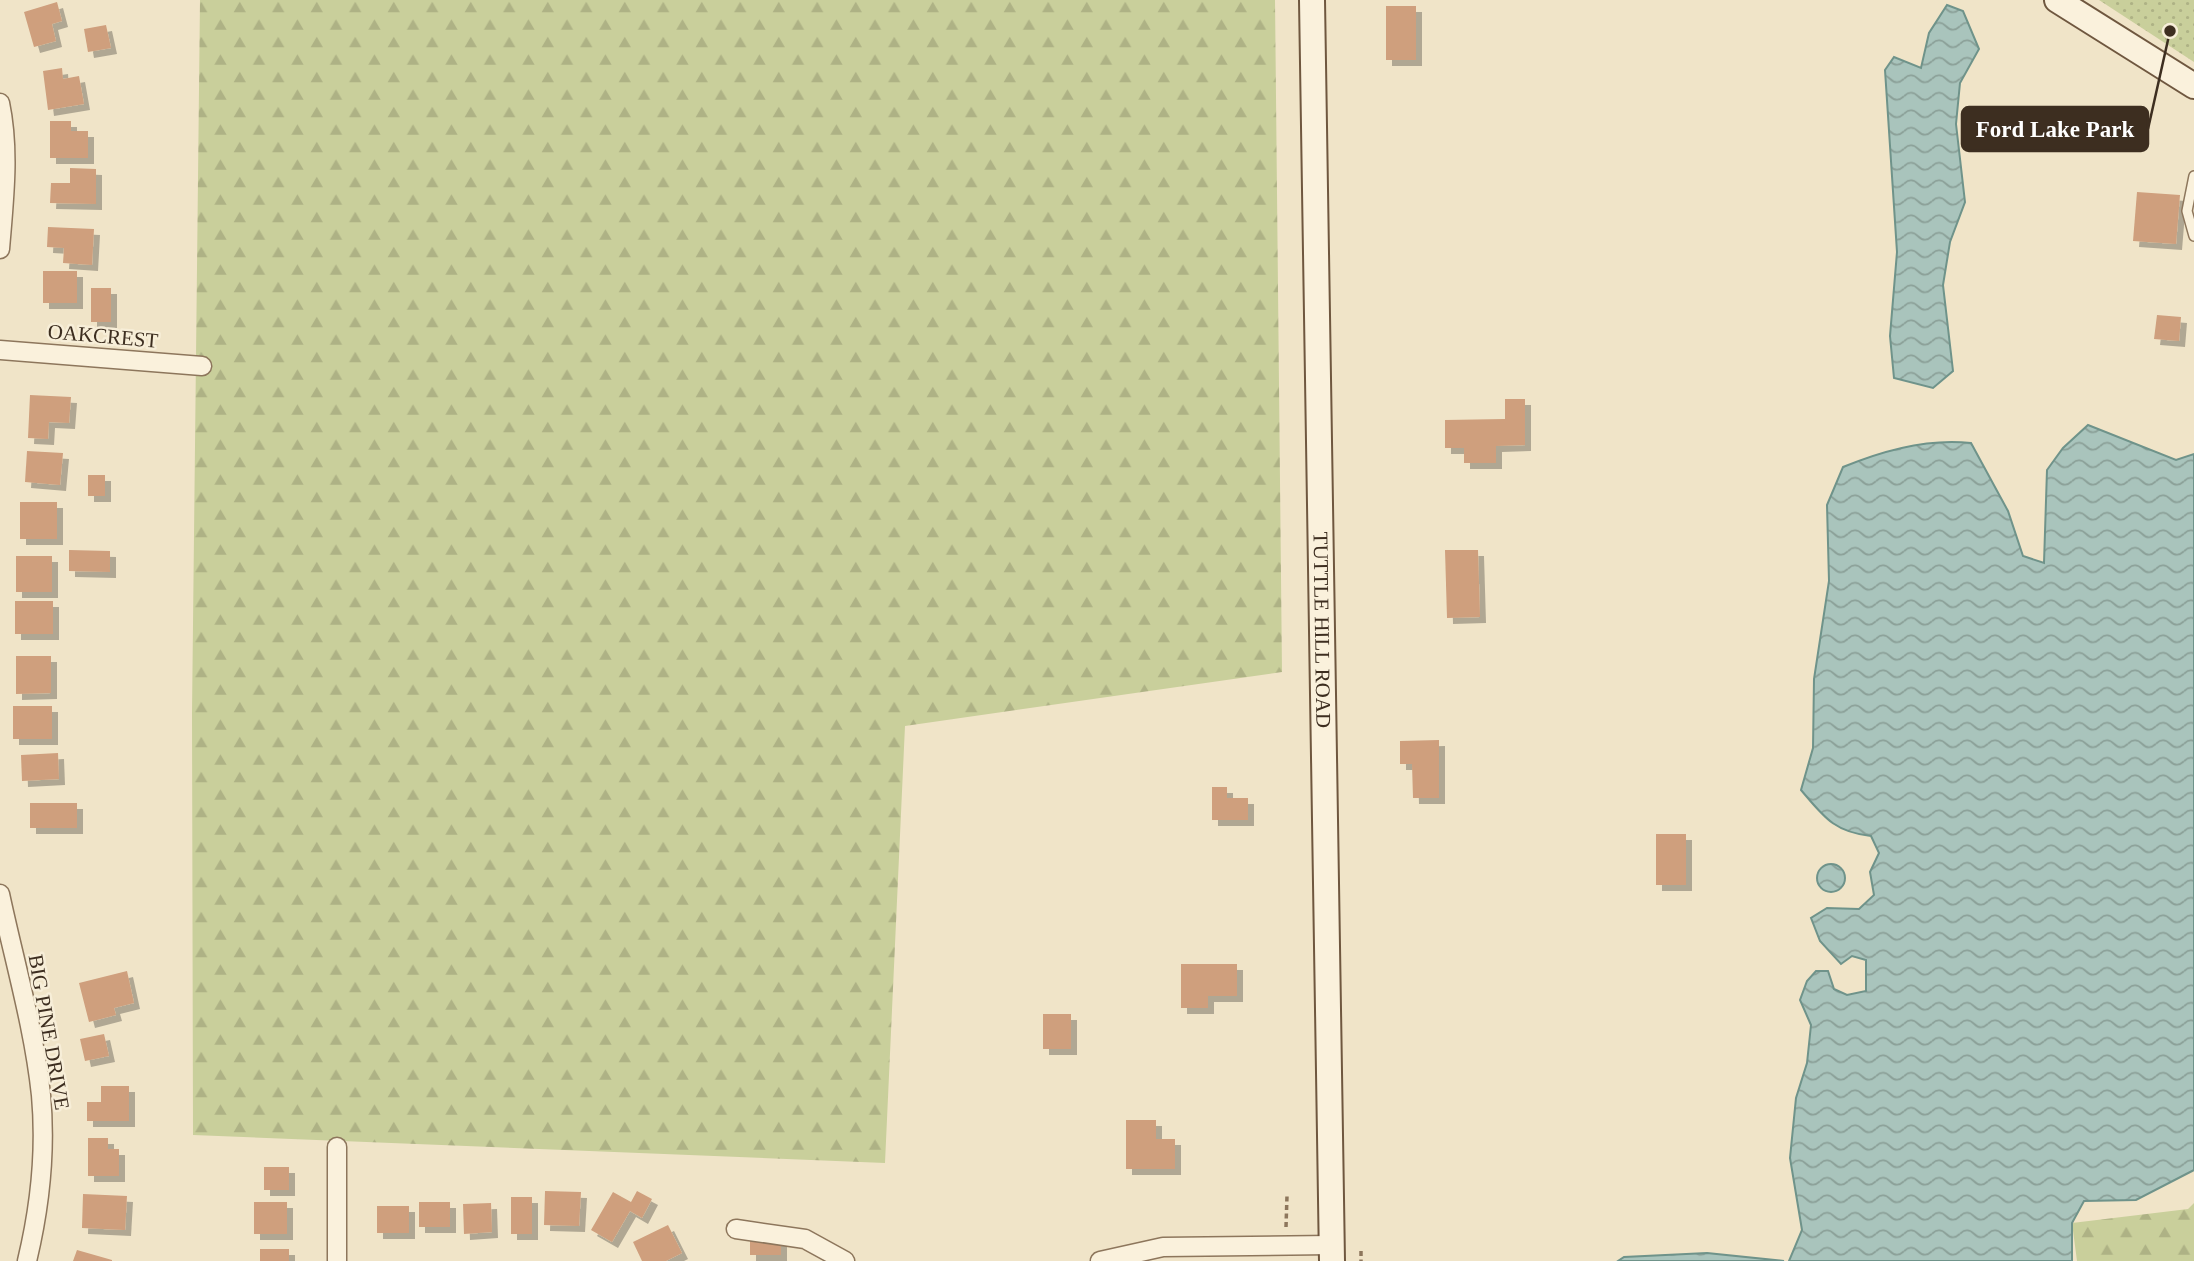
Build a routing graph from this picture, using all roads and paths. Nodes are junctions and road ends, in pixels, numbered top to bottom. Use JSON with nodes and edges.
{"nodes":[{"id":1,"x":1312,"y":0,"type":"edge"},
{"id":2,"x":2057,"y":0,"type":"edge"},
{"id":3,"x":2194,"y":86,"type":"edge"},
{"id":4,"x":0,"y":103,"type":"edge"},
{"id":5,"x":2194,"y":176,"type":"edge"},
{"id":6,"x":2194,"y":236,"type":"edge"},
{"id":7,"x":0,"y":249,"type":"edge"},
{"id":8,"x":0,"y":350,"type":"edge"},
{"id":9,"x":202,"y":366,"type":"dead end"},
{"id":10,"x":0,"y":894,"type":"edge"},
{"id":11,"x":337,"y":1147,"type":"dead end"},
{"id":12,"x":736,"y":1229,"type":"dead end"},
{"id":13,"x":1361,"y":1251,"type":"dead end"},
{"id":14,"x":1331,"y":1253,"type":"edge"},
{"id":15,"x":1186,"y":1254,"type":"edge"},
{"id":16,"x":1129,"y":1257,"type":"edge"},
{"id":17,"x":836,"y":1259,"type":"edge"},
{"id":18,"x":27,"y":1261,"type":"edge"},
{"id":19,"x":337,"y":1261,"type":"edge"},
{"id":20,"x":1100,"y":1261,"type":"edge"},
{"id":21,"x":1361,"y":1261,"type":"edge"}],
"edges":[{"from":1,"to":14,"type":"main road","name":"TUTTLE HILL ROAD"},
{"from":2,"to":3,"type":"main road"},
{"from":4,"to":7,"type":"street"},
{"from":5,"to":6,"type":"lane"},
{"from":8,"to":9,"type":"street","name":"OAKCREST"},
{"from":10,"to":18,"type":"street","name":"BIG PINE DRIVE"},
{"from":11,"to":19,"type":"street"},
{"from":12,"to":17,"type":"street"},
{"from":13,"to":21,"type":"path"},
{"from":14,"to":15,"type":"street"},
{"from":15,"to":16,"type":"street"},
{"from":16,"to":20,"type":"street"}]}
